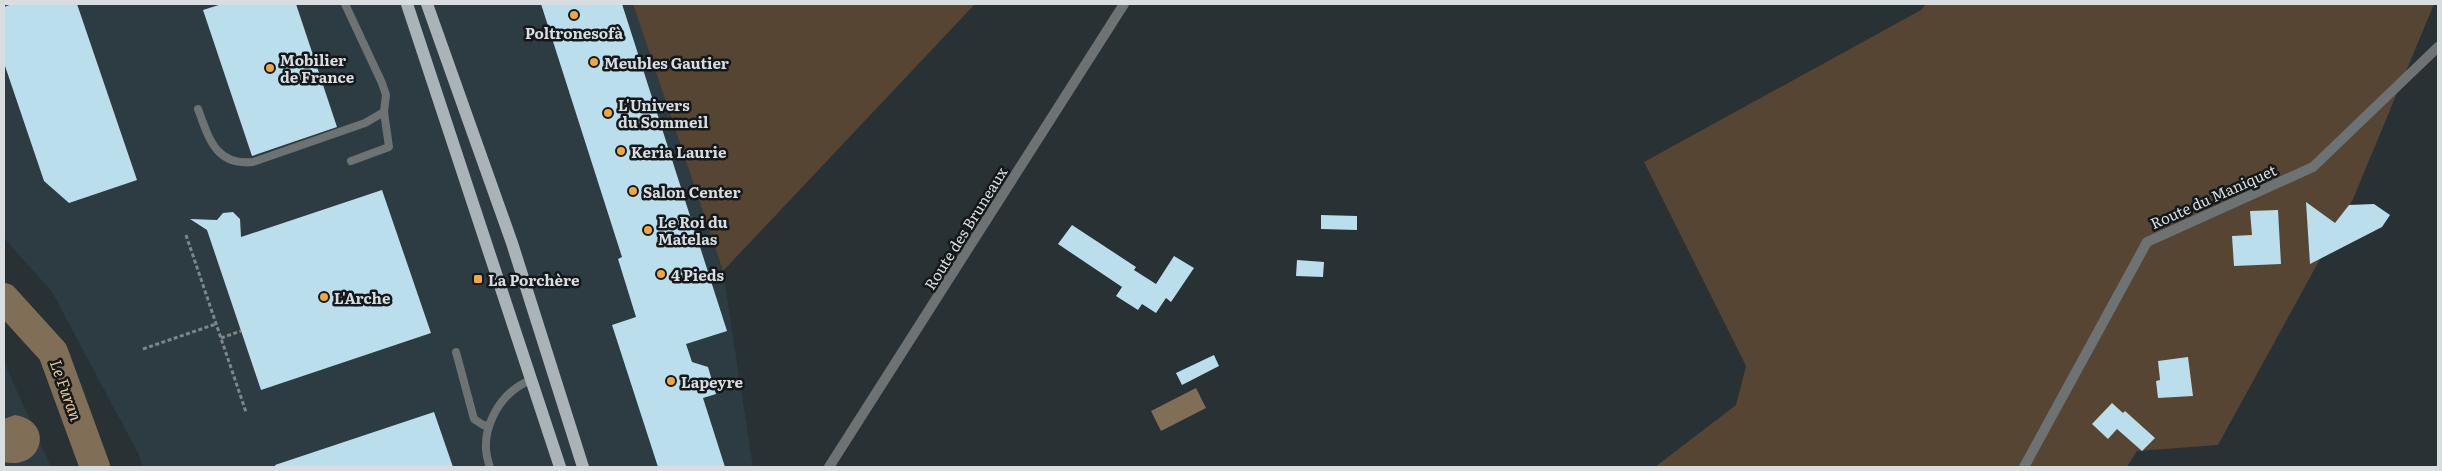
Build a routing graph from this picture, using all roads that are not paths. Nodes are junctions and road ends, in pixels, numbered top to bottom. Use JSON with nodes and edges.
{"nodes":[{"id":1,"x":345,"y":4,"type":"edge"},
{"id":2,"x":407,"y":4,"type":"edge"},
{"id":3,"x":427,"y":4,"type":"edge"},
{"id":4,"x":1124,"y":4,"type":"edge"},
{"id":5,"x":2438,"y":47,"type":"edge"},
{"id":6,"x":198,"y":109,"type":"dead end"},
{"id":7,"x":384,"y":112,"type":"junction"},
{"id":8,"x":351,"y":161,"type":"dead end"},
{"id":9,"x":456,"y":352,"type":"dead end"},
{"id":10,"x":531,"y":380,"type":"junction"},
{"id":11,"x":489,"y":426,"type":"junction"},
{"id":12,"x":490,"y":467,"type":"edge"},
{"id":13,"x":560,"y":467,"type":"edge"},
{"id":14,"x":583,"y":467,"type":"edge"},
{"id":15,"x":829,"y":467,"type":"edge"},
{"id":16,"x":2024,"y":467,"type":"edge"}],
"edges":[{"from":1,"to":7,"type":"lane"},
{"from":2,"to":10,"type":"main road"},
{"from":3,"to":14,"type":"main road"},
{"from":4,"to":15,"type":"street","name":"Route des Bruneaux"},
{"from":5,"to":16,"type":"street","name":"Route du Maniquet"},
{"from":6,"to":7,"type":"lane"},
{"from":7,"to":8,"type":"lane"},
{"from":9,"to":11,"type":"lane"},
{"from":10,"to":11,"type":"lane"},
{"from":10,"to":13,"type":"main road"},
{"from":11,"to":12,"type":"lane"}]}
